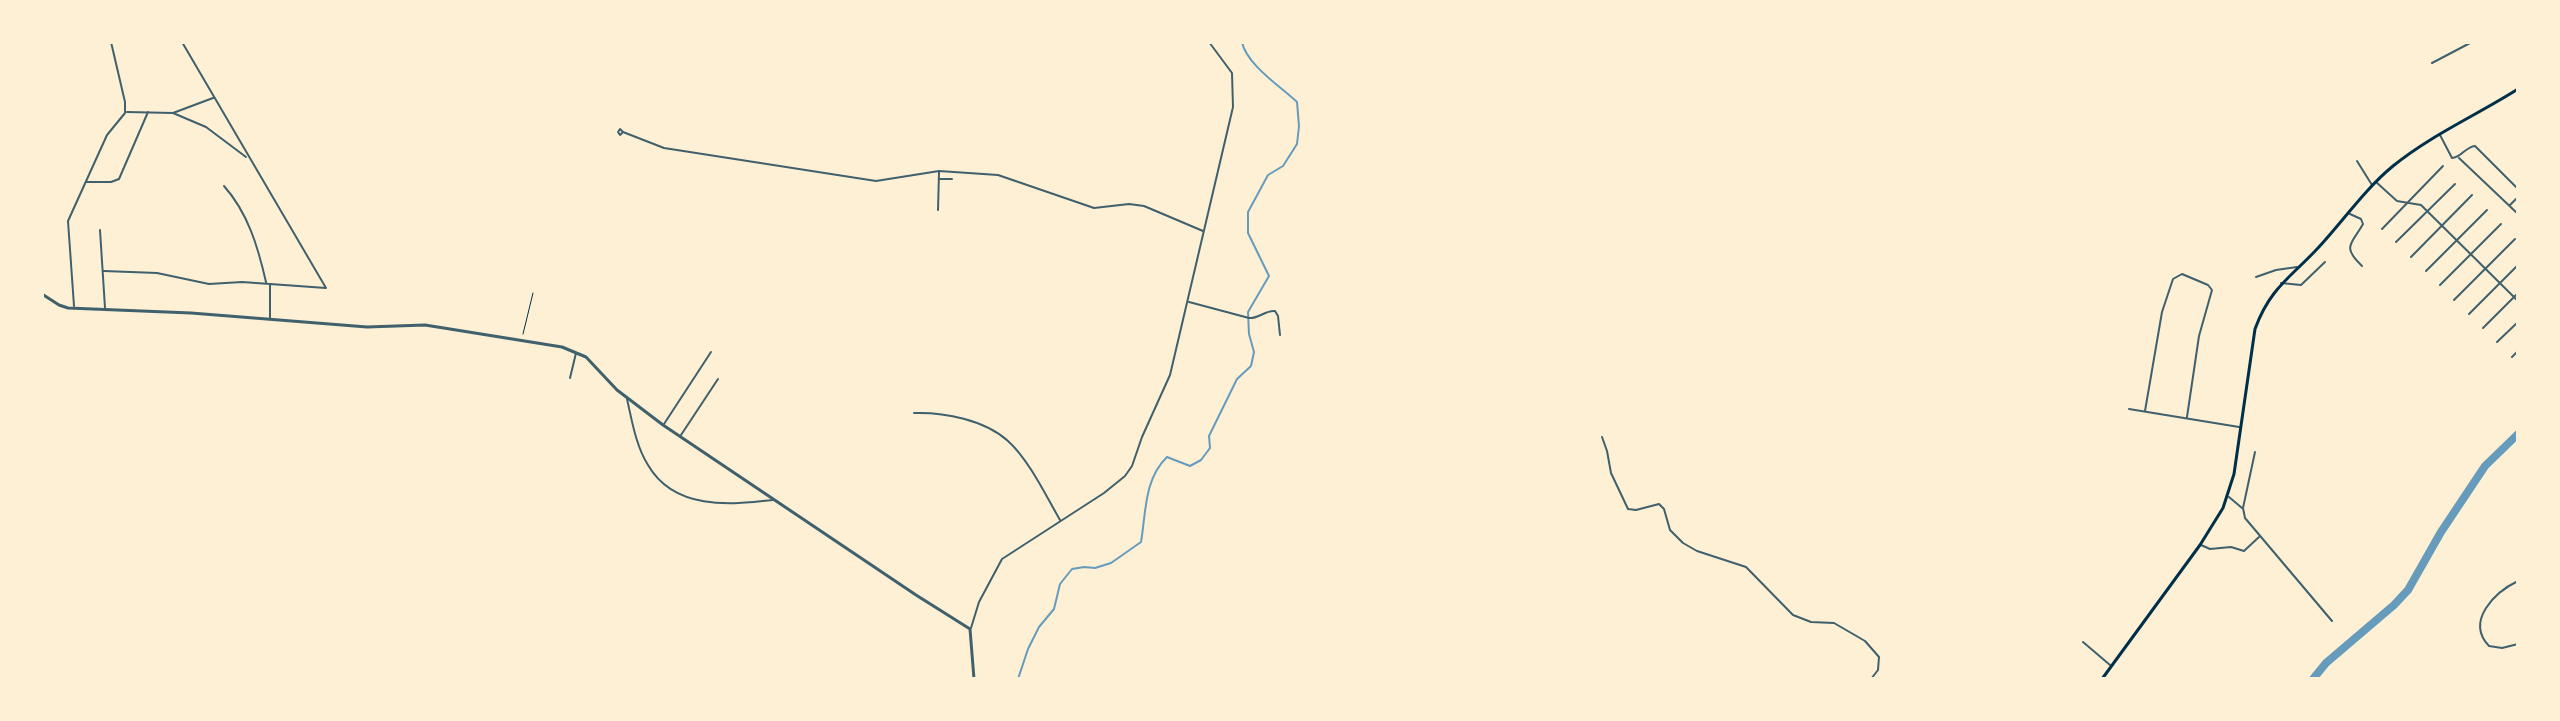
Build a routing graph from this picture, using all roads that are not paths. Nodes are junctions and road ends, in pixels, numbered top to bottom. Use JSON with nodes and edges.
{"nodes":[{"id":1,"x":111,"y":42,"type":"edge"},
{"id":2,"x":182,"y":42,"type":"edge"},
{"id":3,"x":1209,"y":42,"type":"edge"},
{"id":4,"x":2472,"y":42,"type":"edge"},
{"id":5,"x":2432,"y":63,"type":"dead end"},
{"id":6,"x":2518,"y":89,"type":"edge"},
{"id":7,"x":215,"y":98,"type":"junction"},
{"id":8,"x":148,"y":112,"type":"junction"},
{"id":9,"x":125,"y":113,"type":"junction"},
{"id":10,"x":173,"y":113,"type":"junction"},
{"id":11,"x":623,"y":132,"type":"dead end"},
{"id":12,"x":2439,"y":134,"type":"junction"},
{"id":13,"x":2458,"y":157,"type":"junction"},
{"id":14,"x":2357,"y":161,"type":"dead end"},
{"id":15,"x":252,"y":163,"type":"junction"},
{"id":16,"x":2443,"y":166,"type":"dead end"},
{"id":17,"x":939,"y":171,"type":"junction"},
{"id":18,"x":939,"y":179,"type":"junction"},
{"id":19,"x":952,"y":179,"type":"dead end"},
{"id":20,"x":85,"y":182,"type":"junction"},
{"id":21,"x":2375,"y":184,"type":"junction"},
{"id":22,"x":2455,"y":184,"type":"dead end"},
{"id":23,"x":224,"y":186,"type":"dead end"},
{"id":24,"x":2518,"y":189,"type":"edge"},
{"id":25,"x":2472,"y":195,"type":"dead end"},
{"id":26,"x":2518,"y":197,"type":"edge"},
{"id":27,"x":2406,"y":202,"type":"junction"},
{"id":28,"x":2509,"y":206,"type":"junction"},
{"id":29,"x":938,"y":210,"type":"dead end"},
{"id":30,"x":2487,"y":210,"type":"dead end"},
{"id":31,"x":2427,"y":211,"type":"junction"},
{"id":32,"x":2349,"y":213,"type":"junction"},
{"id":33,"x":2518,"y":214,"type":"edge"},
{"id":34,"x":2501,"y":224,"type":"dead end"},
{"id":35,"x":2443,"y":225,"type":"junction"},
{"id":36,"x":2382,"y":229,"type":"dead end"},
{"id":37,"x":100,"y":230,"type":"dead end"},
{"id":38,"x":1204,"y":232,"type":"junction"},
{"id":39,"x":2457,"y":239,"type":"junction"},
{"id":40,"x":2515,"y":239,"type":"dead end"},
{"id":41,"x":2396,"y":242,"type":"dead end"},
{"id":42,"x":2471,"y":254,"type":"junction"},
{"id":43,"x":2411,"y":257,"type":"dead end"},
{"id":44,"x":2325,"y":262,"type":"dead end"},
{"id":45,"x":2518,"y":265,"type":"edge"},
{"id":46,"x":2362,"y":266,"type":"dead end"},
{"id":47,"x":2298,"y":267,"type":"junction"},
{"id":48,"x":2485,"y":268,"type":"junction"},
{"id":49,"x":104,"y":271,"type":"junction"},
{"id":50,"x":2426,"y":271,"type":"dead end"},
{"id":51,"x":2256,"y":277,"type":"dead end"},
{"id":52,"x":268,"y":283,"type":"junction"},
{"id":53,"x":2281,"y":283,"type":"junction"},
{"id":54,"x":2500,"y":283,"type":"junction"},
{"id":55,"x":2440,"y":285,"type":"dead end"},
{"id":56,"x":2518,"y":293,"type":"edge"},
{"id":57,"x":42,"y":294,"type":"edge"},
{"id":58,"x":2514,"y":297,"type":"junction"},
{"id":59,"x":2454,"y":300,"type":"dead end"},
{"id":60,"x":2518,"y":301,"type":"edge"},
{"id":61,"x":1188,"y":302,"type":"junction"},
{"id":62,"x":75,"y":308,"type":"junction"},
{"id":63,"x":105,"y":308,"type":"junction"},
{"id":64,"x":2469,"y":314,"type":"dead end"},
{"id":65,"x":270,"y":319,"type":"junction"},
{"id":66,"x":2518,"y":322,"type":"edge"},
{"id":67,"x":2483,"y":328,"type":"dead end"},
{"id":68,"x":1280,"y":335,"type":"dead end"},
{"id":69,"x":2497,"y":342,"type":"dead end"},
{"id":70,"x":2518,"y":351,"type":"edge"},
{"id":71,"x":577,"y":352,"type":"junction"},
{"id":72,"x":711,"y":352,"type":"dead end"},
{"id":73,"x":2512,"y":357,"type":"dead end"},
{"id":74,"x":570,"y":378,"type":"dead end"},
{"id":75,"x":718,"y":379,"type":"dead end"},
{"id":76,"x":626,"y":398,"type":"junction"},
{"id":77,"x":2129,"y":409,"type":"dead end"},
{"id":78,"x":2145,"y":411,"type":"junction"},
{"id":79,"x":914,"y":413,"type":"dead end"},
{"id":80,"x":2187,"y":417,"type":"junction"},
{"id":81,"x":663,"y":425,"type":"junction"},
{"id":82,"x":2240,"y":427,"type":"junction"},
{"id":83,"x":680,"y":436,"type":"junction"},
{"id":84,"x":1602,"y":437,"type":"dead end"},
{"id":85,"x":2255,"y":452,"type":"dead end"},
{"id":86,"x":2228,"y":496,"type":"junction"},
{"id":87,"x":776,"y":500,"type":"junction"},
{"id":88,"x":2243,"y":508,"type":"junction"},
{"id":89,"x":1061,"y":521,"type":"junction"},
{"id":90,"x":2260,"y":536,"type":"junction"},
{"id":91,"x":2200,"y":545,"type":"junction"},
{"id":92,"x":2518,"y":581,"type":"edge"},
{"id":93,"x":2332,"y":621,"type":"dead end"},
{"id":94,"x":970,"y":629,"type":"junction"},
{"id":95,"x":2083,"y":642,"type":"dead end"},
{"id":96,"x":2518,"y":644,"type":"edge"},
{"id":97,"x":2111,"y":666,"type":"junction"},
{"id":98,"x":974,"y":679,"type":"edge"},
{"id":99,"x":1871,"y":679,"type":"edge"},
{"id":100,"x":2102,"y":679,"type":"edge"}],
"edges":[{"from":1,"to":9,"type":"street"},
{"from":2,"to":7,"type":"street"},
{"from":3,"to":38,"type":"street"},
{"from":4,"to":5,"type":"street"},
{"from":6,"to":12,"type":"main road"},
{"from":7,"to":10,"type":"street"},
{"from":7,"to":15,"type":"street"},
{"from":8,"to":9,"type":"street"},
{"from":8,"to":10,"type":"street"},
{"from":8,"to":20,"type":"street"},
{"from":9,"to":20,"type":"street"},
{"from":10,"to":15,"type":"street"},
{"from":11,"to":17,"type":"street"},
{"from":12,"to":13,"type":"street"},
{"from":12,"to":21,"type":"main road"},
{"from":13,"to":24,"type":"street"},
{"from":13,"to":28,"type":"street"},
{"from":14,"to":21,"type":"street"},
{"from":15,"to":52,"type":"street"},
{"from":16,"to":27,"type":"street"},
{"from":17,"to":18,"type":"street"},
{"from":17,"to":38,"type":"street"},
{"from":18,"to":19,"type":"street"},
{"from":18,"to":29,"type":"street"},
{"from":20,"to":62,"type":"street"},
{"from":21,"to":27,"type":"street"},
{"from":21,"to":32,"type":"main road"},
{"from":22,"to":31,"type":"street"},
{"from":23,"to":52,"type":"street"},
{"from":25,"to":35,"type":"street"},
{"from":26,"to":28,"type":"street"},
{"from":27,"to":31,"type":"street"},
{"from":27,"to":36,"type":"street"},
{"from":28,"to":33,"type":"street"},
{"from":30,"to":39,"type":"street"},
{"from":31,"to":35,"type":"street"},
{"from":31,"to":41,"type":"street"},
{"from":32,"to":46,"type":"street"},
{"from":32,"to":47,"type":"main road"},
{"from":34,"to":42,"type":"street"},
{"from":35,"to":39,"type":"street"},
{"from":35,"to":43,"type":"street"},
{"from":37,"to":49,"type":"street"},
{"from":38,"to":61,"type":"street"},
{"from":39,"to":42,"type":"street"},
{"from":39,"to":50,"type":"street"},
{"from":40,"to":48,"type":"street"},
{"from":42,"to":48,"type":"street"},
{"from":42,"to":55,"type":"street"},
{"from":44,"to":53,"type":"street"},
{"from":45,"to":54,"type":"street"},
{"from":47,"to":51,"type":"street"},
{"from":47,"to":53,"type":"main road"},
{"from":48,"to":54,"type":"street"},
{"from":48,"to":59,"type":"street"},
{"from":49,"to":52,"type":"street"},
{"from":49,"to":63,"type":"street"},
{"from":52,"to":65,"type":"street"},
{"from":53,"to":82,"type":"main road"},
{"from":54,"to":58,"type":"street"},
{"from":54,"to":64,"type":"street"},
{"from":56,"to":58,"type":"street"},
{"from":57,"to":62,"type":"street"},
{"from":58,"to":60,"type":"street"},
{"from":58,"to":67,"type":"street"},
{"from":61,"to":68,"type":"street"},
{"from":61,"to":89,"type":"street"},
{"from":62,"to":63,"type":"street"},
{"from":63,"to":65,"type":"street"},
{"from":65,"to":71,"type":"street"},
{"from":66,"to":69,"type":"street"},
{"from":70,"to":73,"type":"street"},
{"from":71,"to":74,"type":"street"},
{"from":71,"to":76,"type":"street"},
{"from":72,"to":81,"type":"street"},
{"from":75,"to":83,"type":"street"},
{"from":76,"to":81,"type":"street"},
{"from":76,"to":87,"type":"street"},
{"from":77,"to":78,"type":"street"},
{"from":78,"to":80,"type":"street"},
{"from":78,"to":80,"type":"street"},
{"from":79,"to":89,"type":"street"},
{"from":80,"to":82,"type":"street"},
{"from":81,"to":83,"type":"street"},
{"from":82,"to":86,"type":"main road"},
{"from":83,"to":87,"type":"street"},
{"from":84,"to":99,"type":"street"},
{"from":85,"to":88,"type":"street"},
{"from":86,"to":88,"type":"street"},
{"from":86,"to":91,"type":"main road"},
{"from":87,"to":94,"type":"street"},
{"from":88,"to":90,"type":"street"},
{"from":89,"to":94,"type":"street"},
{"from":90,"to":91,"type":"street"},
{"from":90,"to":93,"type":"street"},
{"from":91,"to":97,"type":"main road"},
{"from":92,"to":96,"type":"street"},
{"from":94,"to":98,"type":"street"},
{"from":95,"to":97,"type":"street"},
{"from":97,"to":100,"type":"main road"}]}
